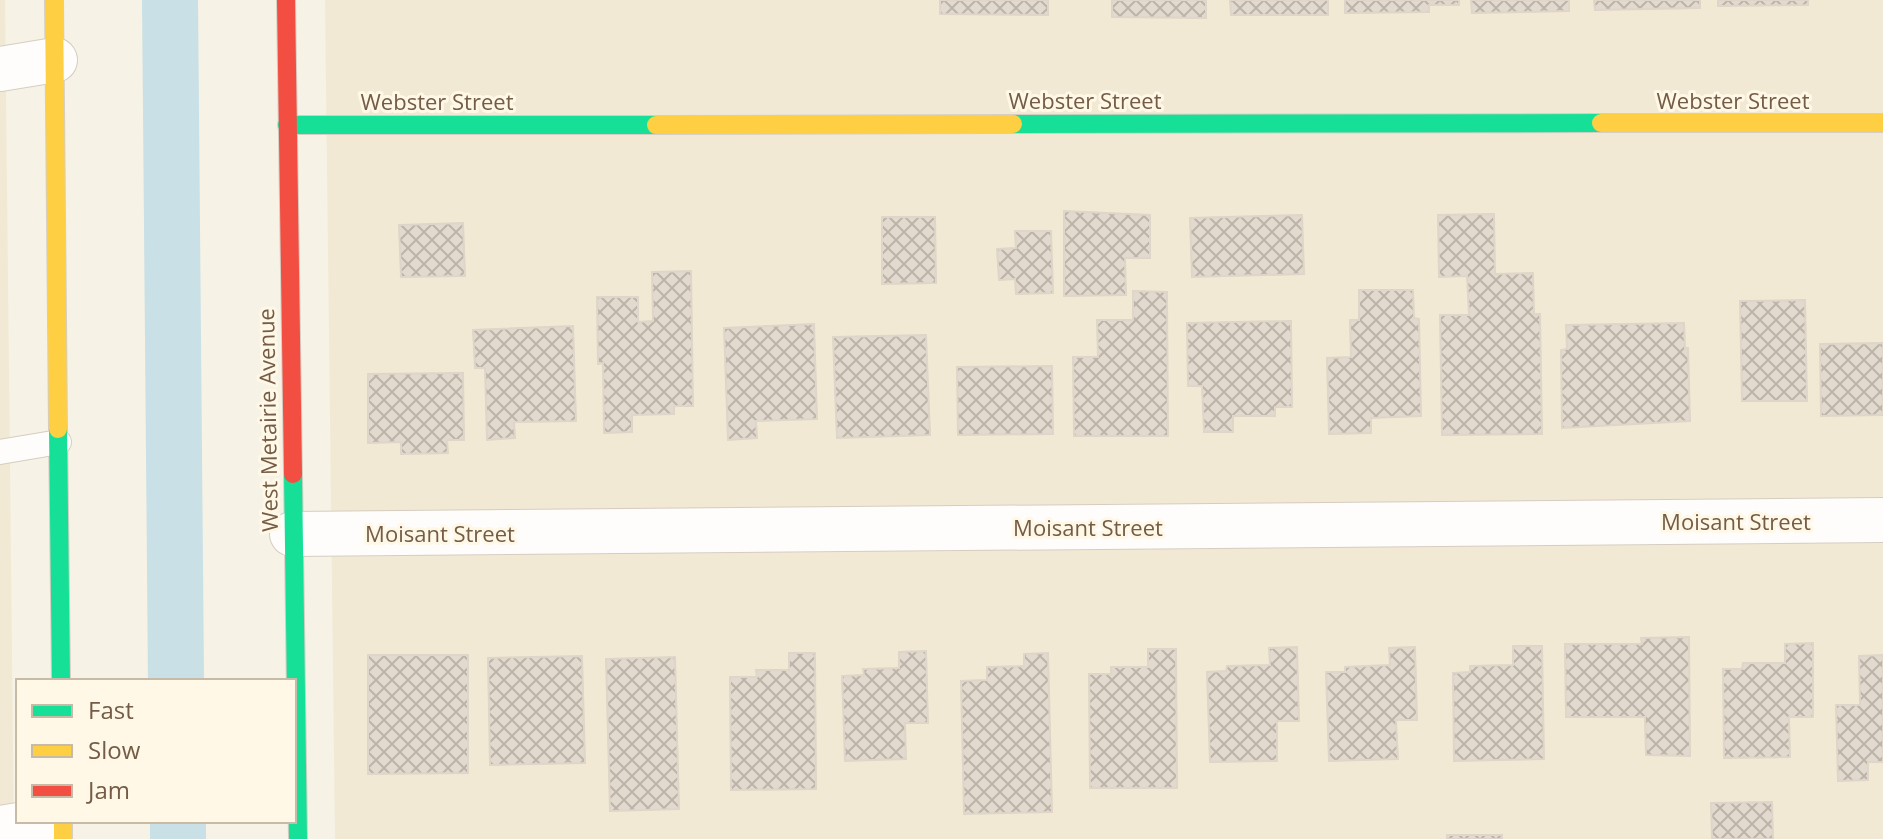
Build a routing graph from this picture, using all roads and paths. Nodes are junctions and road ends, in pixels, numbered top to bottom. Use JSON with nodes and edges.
{"nodes":[{"id":1,"x":54,"y":0,"type":"edge"},
{"id":2,"x":286,"y":0,"type":"edge"},
{"id":3,"x":55,"y":60,"type":"junction"},
{"id":4,"x":0,"y":69,"type":"edge"},
{"id":5,"x":1883,"y":123,"type":"edge"},
{"id":6,"x":287,"y":125,"type":"junction"},
{"id":7,"x":59,"y":442,"type":"junction"},
{"id":8,"x":0,"y":452,"type":"edge"},
{"id":9,"x":1883,"y":520,"type":"edge"},
{"id":10,"x":292,"y":534,"type":"junction"},
{"id":11,"x":61,"y":679,"type":"edge"},
{"id":12,"x":295,"y":679,"type":"edge"},
{"id":13,"x":296,"y":737,"type":"edge"},
{"id":14,"x":30,"y":823,"type":"edge"},
{"id":15,"x":0,"y":828,"type":"edge"},
{"id":16,"x":298,"y":839,"type":"edge"}],
"edges":[{"from":1,"to":3,"type":"street"},
{"from":2,"to":6,"type":"street","name":"West Metairie Avenue"},
{"from":3,"to":4,"type":"street"},
{"from":3,"to":7,"type":"street"},
{"from":5,"to":6,"type":"street","name":"Webster Street"},
{"from":6,"to":10,"type":"street","name":"West Metairie Avenue"},
{"from":7,"to":8,"type":"lane"},
{"from":7,"to":11,"type":"street"},
{"from":9,"to":10,"type":"street","name":"Moisant Street"},
{"from":10,"to":12,"type":"street","name":"West Metairie Avenue"},
{"from":13,"to":16,"type":"street","name":"West Metairie Avenue"},
{"from":14,"to":15,"type":"street"}]}
